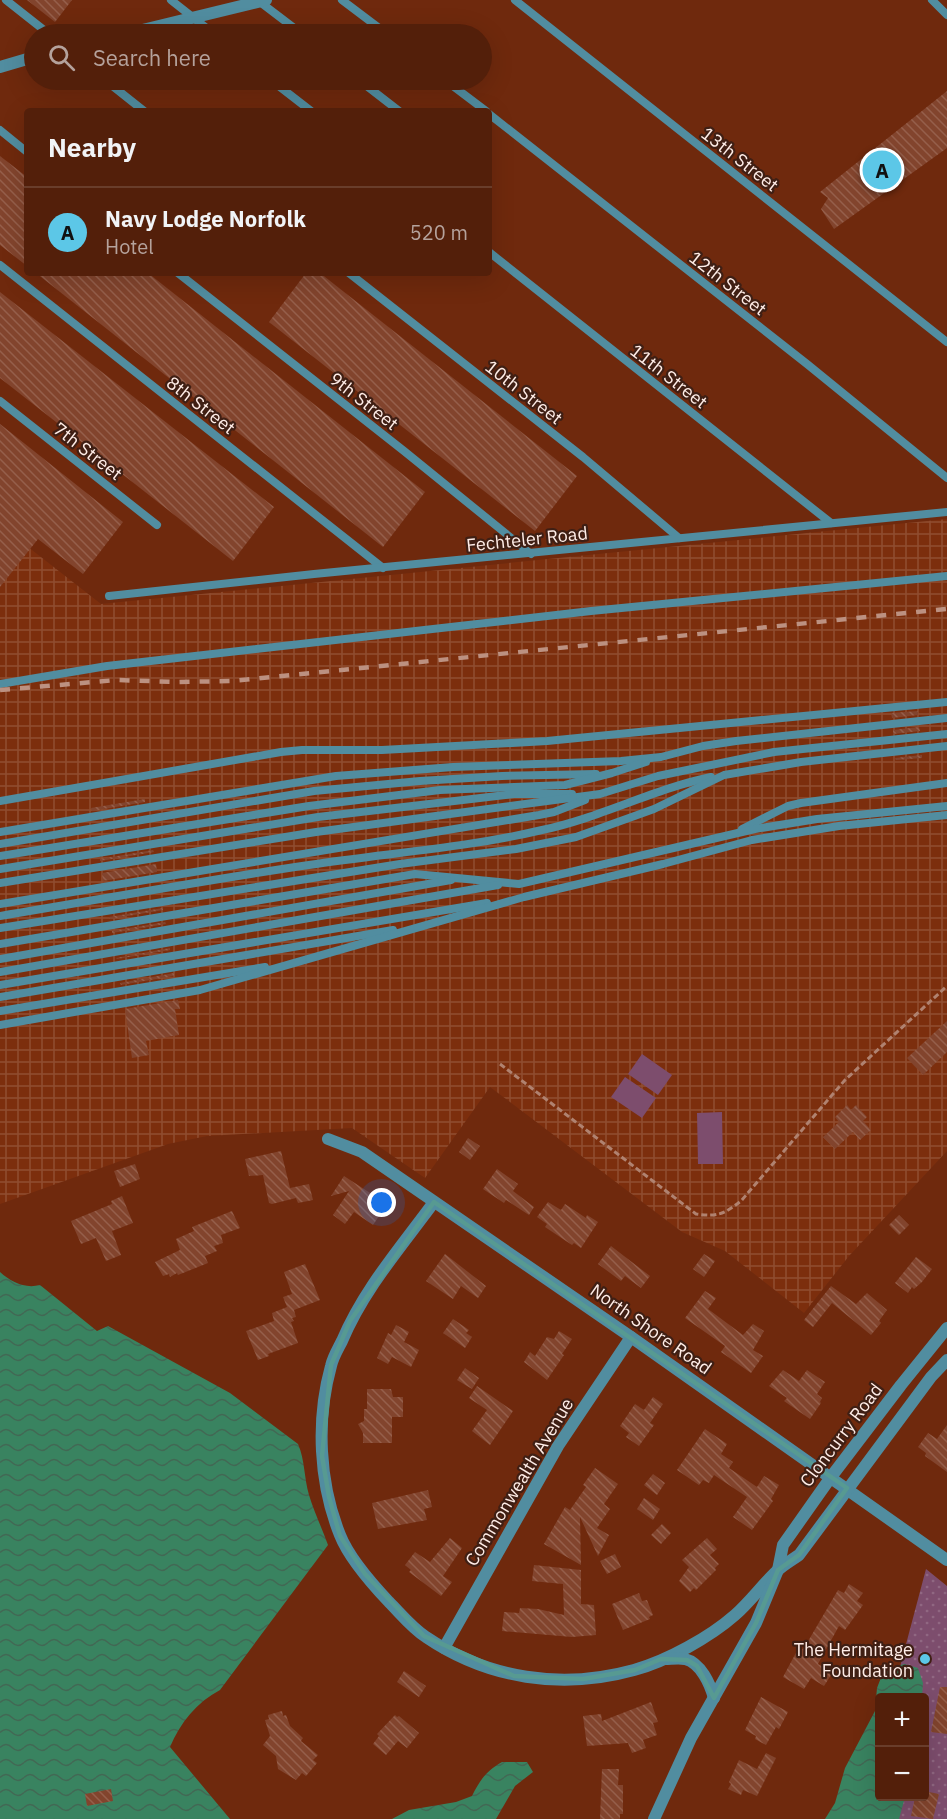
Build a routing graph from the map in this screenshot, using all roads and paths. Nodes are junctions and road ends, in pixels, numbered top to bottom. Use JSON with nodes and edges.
{"nodes":[{"id":1,"x":6,"y":0,"type":"edge"},
{"id":2,"x":171,"y":0,"type":"edge"},
{"id":3,"x":342,"y":0,"type":"edge"},
{"id":4,"x":515,"y":0,"type":"edge"},
{"id":5,"x":932,"y":0,"type":"edge"},
{"id":6,"x":263,"y":1,"type":"edge"},
{"id":7,"x":947,"y":17,"type":"edge"},
{"id":8,"x":193,"y":18,"type":"junction"},
{"id":9,"x":36,"y":24,"type":"edge"},
{"id":10,"x":168,"y":24,"type":"edge"},
{"id":11,"x":201,"y":24,"type":"edge"},
{"id":12,"x":290,"y":24,"type":"edge"},
{"id":13,"x":374,"y":24,"type":"edge"},
{"id":14,"x":24,"y":60,"type":"edge"},
{"id":15,"x":0,"y":67,"type":"edge"},
{"id":16,"x":118,"y":90,"type":"edge"},
{"id":17,"x":284,"y":90,"type":"edge"},
{"id":18,"x":372,"y":90,"type":"edge"},
{"id":19,"x":458,"y":90,"type":"edge"},
{"id":20,"x":140,"y":108,"type":"edge"},
{"id":21,"x":307,"y":108,"type":"edge"},
{"id":22,"x":395,"y":108,"type":"edge"},
{"id":23,"x":482,"y":108,"type":"edge"},
{"id":24,"x":492,"y":116,"type":"edge"},
{"id":25,"x":0,"y":130,"type":"edge"},
{"id":26,"x":24,"y":150,"type":"edge"},
{"id":27,"x":492,"y":254,"type":"edge"},
{"id":28,"x":0,"y":265,"type":"edge"},
{"id":29,"x":182,"y":276,"type":"edge"},
{"id":30,"x":353,"y":276,"type":"edge"},
{"id":31,"x":947,"y":342,"type":"edge"},
{"id":32,"x":0,"y":401,"type":"edge"},
{"id":33,"x":947,"y":478,"type":"edge"},
{"id":34,"x":947,"y":512,"type":"edge"},
{"id":35,"x":831,"y":523,"type":"junction"},
{"id":36,"x":157,"y":525,"type":"dead end"},
{"id":37,"x":679,"y":538,"type":"junction"},
{"id":38,"x":531,"y":554,"type":"junction"},
{"id":39,"x":383,"y":568,"type":"junction"},
{"id":40,"x":947,"y":576,"type":"edge"},
{"id":41,"x":110,"y":596,"type":"dead end"},
{"id":42,"x":0,"y":684,"type":"edge"},
{"id":43,"x":947,"y":702,"type":"edge"},
{"id":44,"x":947,"y":718,"type":"edge"},
{"id":45,"x":947,"y":734,"type":"edge"},
{"id":46,"x":947,"y":746,"type":"edge"},
{"id":47,"x":662,"y":757,"type":"junction"},
{"id":48,"x":612,"y":773,"type":"junction"},
{"id":49,"x":724,"y":775,"type":"junction"},
{"id":50,"x":947,"y":783,"type":"edge"},
{"id":51,"x":600,"y":794,"type":"junction"},
{"id":52,"x":0,"y":801,"type":"edge"},
{"id":53,"x":947,"y":806,"type":"edge"},
{"id":54,"x":947,"y":815,"type":"edge"},
{"id":55,"x":0,"y":832,"type":"edge"},
{"id":56,"x":732,"y":834,"type":"junction"},
{"id":57,"x":0,"y":844,"type":"edge"},
{"id":58,"x":0,"y":856,"type":"edge"},
{"id":59,"x":0,"y":869,"type":"edge"},
{"id":60,"x":462,"y":879,"type":"junction"},
{"id":61,"x":0,"y":883,"type":"edge"},
{"id":62,"x":507,"y":883,"type":"junction"},
{"id":63,"x":524,"y":897,"type":"junction"},
{"id":64,"x":0,"y":904,"type":"edge"},
{"id":65,"x":0,"y":916,"type":"edge"},
{"id":66,"x":433,"y":923,"type":"junction"},
{"id":67,"x":0,"y":928,"type":"edge"},
{"id":68,"x":0,"y":944,"type":"edge"},
{"id":69,"x":0,"y":959,"type":"edge"},
{"id":70,"x":302,"y":961,"type":"junction"},
{"id":71,"x":0,"y":972,"type":"edge"},
{"id":72,"x":0,"y":985,"type":"edge"},
{"id":73,"x":947,"y":986,"type":"edge"},
{"id":74,"x":0,"y":997,"type":"edge"},
{"id":75,"x":0,"y":1011,"type":"edge"},
{"id":76,"x":0,"y":1025,"type":"edge"},
{"id":77,"x":500,"y":1064,"type":"dead end"},
{"id":78,"x":328,"y":1139,"type":"dead end"},
{"id":79,"x":434,"y":1202,"type":"junction"},
{"id":80,"x":947,"y":1328,"type":"edge"},
{"id":81,"x":631,"y":1337,"type":"junction"},
{"id":82,"x":947,"y":1360,"type":"edge"},
{"id":83,"x":831,"y":1477,"type":"junction"},
{"id":84,"x":847,"y":1488,"type":"junction"},
{"id":85,"x":947,"y":1560,"type":"edge"},
{"id":86,"x":778,"y":1570,"type":"junction"},
{"id":87,"x":444,"y":1648,"type":"junction"},
{"id":88,"x":661,"y":1659,"type":"junction"},
{"id":89,"x":714,"y":1698,"type":"junction"},
{"id":90,"x":654,"y":1819,"type":"edge"}],
"edges":[{"from":1,"to":9,"type":"lane"},
{"from":2,"to":8,"type":"lane"},
{"from":3,"to":13,"type":"lane"},
{"from":4,"to":31,"type":"lane","name":"13th Street"},
{"from":5,"to":7,"type":"lane"},
{"from":6,"to":8,"type":"street"},
{"from":6,"to":12,"type":"lane"},
{"from":8,"to":10,"type":"street"},
{"from":8,"to":11,"type":"lane"},
{"from":14,"to":15,"type":"street"},
{"from":16,"to":20,"type":"lane"},
{"from":17,"to":21,"type":"lane"},
{"from":18,"to":22,"type":"lane"},
{"from":19,"to":23,"type":"lane","name":"12th Street"},
{"from":24,"to":33,"type":"lane","name":"12th Street"},
{"from":25,"to":26,"type":"lane"},
{"from":27,"to":35,"type":"lane","name":"11th Street"},
{"from":28,"to":39,"type":"lane","name":"8th Street"},
{"from":29,"to":38,"type":"lane","name":"9th Street"},
{"from":30,"to":37,"type":"lane","name":"10th Street"},
{"from":32,"to":36,"type":"lane","name":"7th Street"},
{"from":34,"to":35,"type":"lane","name":"Fechteler Road"},
{"from":35,"to":37,"type":"lane","name":"Fechteler Road"},
{"from":37,"to":38,"type":"lane","name":"Fechteler Road"},
{"from":38,"to":39,"type":"lane","name":"Fechteler Road"},
{"from":39,"to":41,"type":"lane","name":"Fechteler Road"},
{"from":40,"to":42,"type":"lane"},
{"from":43,"to":52,"type":"lane"},
{"from":44,"to":47,"type":"lane"},
{"from":45,"to":51,"type":"lane"},
{"from":46,"to":49,"type":"lane"},
{"from":47,"to":48,"type":"lane"},
{"from":47,"to":55,"type":"lane"},
{"from":48,"to":57,"type":"lane"},
{"from":48,"to":58,"type":"lane"},
{"from":49,"to":65,"type":"lane"},
{"from":49,"to":67,"type":"lane"},
{"from":50,"to":56,"type":"lane"},
{"from":51,"to":59,"type":"lane"},
{"from":51,"to":61,"type":"lane"},
{"from":51,"to":64,"type":"lane"},
{"from":53,"to":56,"type":"lane"},
{"from":54,"to":63,"type":"lane"},
{"from":56,"to":62,"type":"lane"},
{"from":60,"to":62,"type":"lane"},
{"from":60,"to":68,"type":"lane"},
{"from":60,"to":69,"type":"lane"},
{"from":62,"to":71,"type":"lane"},
{"from":63,"to":66,"type":"lane"},
{"from":63,"to":72,"type":"lane"},
{"from":66,"to":70,"type":"lane"},
{"from":66,"to":74,"type":"lane"},
{"from":70,"to":75,"type":"lane"},
{"from":70,"to":76,"type":"lane"},
{"from":73,"to":77,"type":"path"},
{"from":78,"to":79,"type":"street","name":"North Shore Road"},
{"from":79,"to":81,"type":"street","name":"North Shore Road"},
{"from":79,"to":87,"type":"street"},
{"from":80,"to":83,"type":"street","name":"Cloncurry Road"},
{"from":81,"to":83,"type":"street","name":"North Shore Road"},
{"from":81,"to":87,"type":"street","name":"Commonwealth Avenue"},
{"from":82,"to":84,"type":"street","name":"Cloncurry Road"},
{"from":83,"to":84,"type":"street","name":"North Shore Road"},
{"from":83,"to":86,"type":"street","name":"Cloncurry Road"},
{"from":84,"to":85,"type":"street","name":"North Shore Road"},
{"from":84,"to":86,"type":"street","name":"Cloncurry Road"},
{"from":86,"to":88,"type":"street"},
{"from":86,"to":89,"type":"street","name":"Cloncurry Road"},
{"from":87,"to":88,"type":"street"},
{"from":88,"to":89,"type":"street"},
{"from":89,"to":90,"type":"street","name":"Cloncurry Road"}]}
